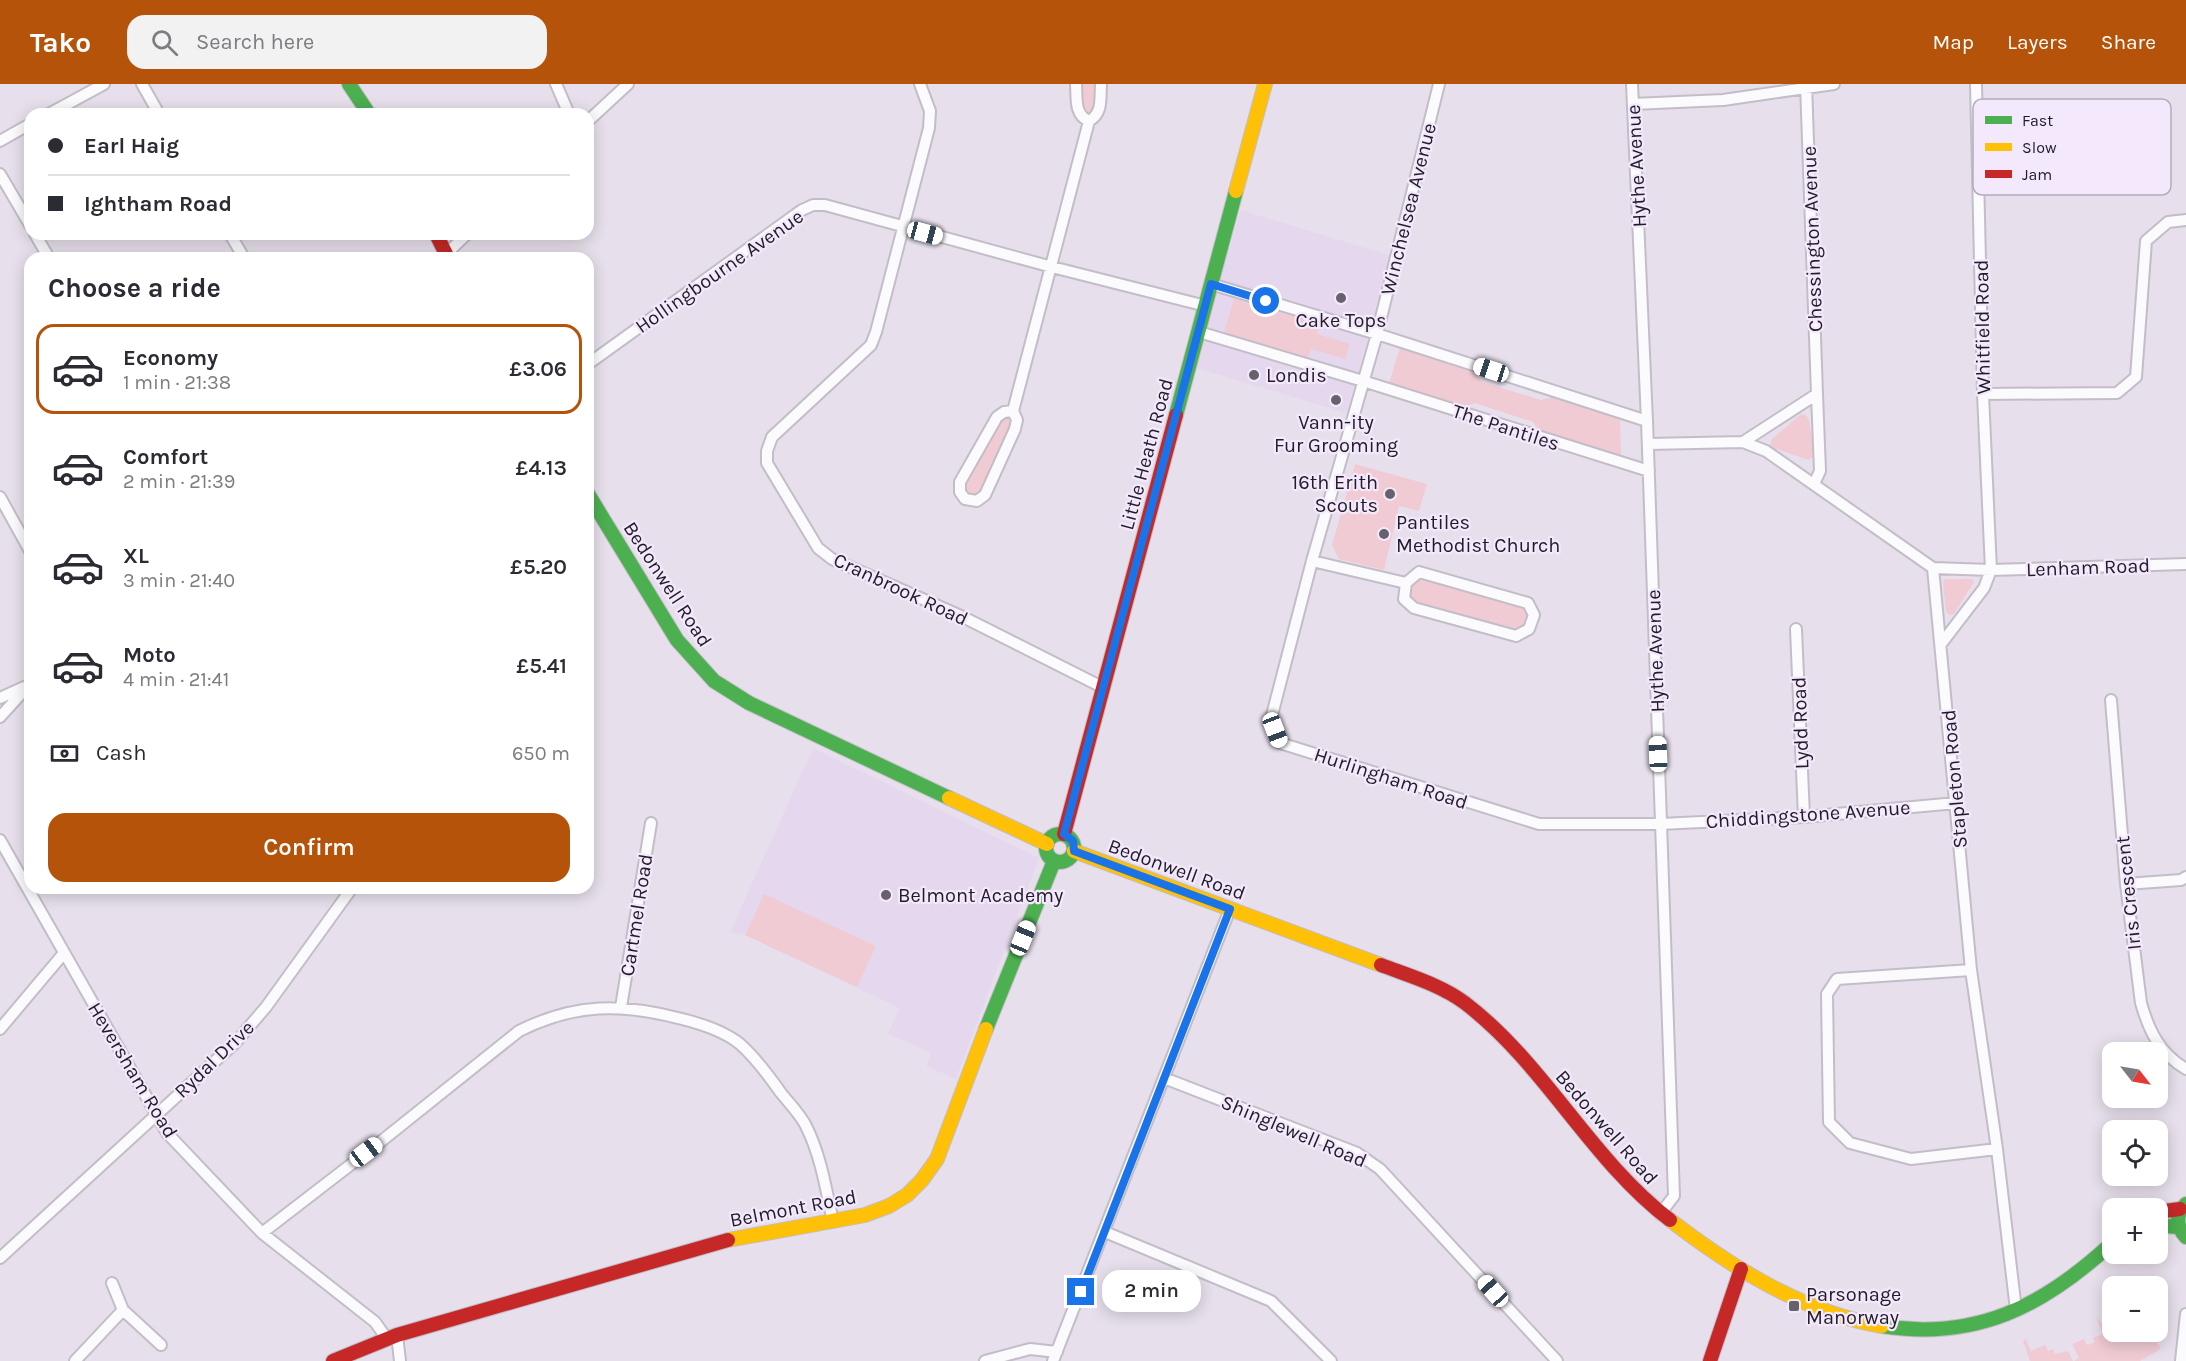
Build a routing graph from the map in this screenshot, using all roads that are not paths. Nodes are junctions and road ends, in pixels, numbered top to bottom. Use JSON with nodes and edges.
{"nodes":[{"id":1,"x":104,"y":84,"type":"edge"},
{"id":2,"x":142,"y":84,"type":"edge"},
{"id":3,"x":349,"y":84,"type":"edge"},
{"id":4,"x":556,"y":84,"type":"edge"},
{"id":5,"x":628,"y":84,"type":"edge"},
{"id":6,"x":920,"y":84,"type":"edge"},
{"id":7,"x":1076,"y":84,"type":"edge"},
{"id":8,"x":1101,"y":84,"type":"edge"},
{"id":9,"x":1265,"y":84,"type":"edge"},
{"id":10,"x":1439,"y":84,"type":"edge"},
{"id":11,"x":1632,"y":84,"type":"edge"},
{"id":12,"x":1834,"y":84,"type":"edge"},
{"id":13,"x":1976,"y":84,"type":"edge"},
{"id":14,"x":1807,"y":85,"type":"edge"},
{"id":15,"x":1976,"y":99,"type":"edge"},
{"id":16,"x":1633,"y":104,"type":"junction"},
{"id":17,"x":60,"y":108,"type":"edge"},
{"id":18,"x":156,"y":108,"type":"edge"},
{"id":19,"x":365,"y":108,"type":"edge"},
{"id":20,"x":566,"y":108,"type":"edge"},
{"id":21,"x":594,"y":115,"type":"edge"},
{"id":22,"x":1089,"y":121,"type":"junction"},
{"id":23,"x":24,"y":127,"type":"edge"},
{"id":24,"x":0,"y":141,"type":"edge"},
{"id":25,"x":0,"y":174,"type":"edge"},
{"id":26,"x":1979,"y":195,"type":"edge"},
{"id":27,"x":24,"y":215,"type":"edge"},
{"id":28,"x":2186,"y":220,"type":"edge"},
{"id":29,"x":904,"y":227,"type":"junction"},
{"id":30,"x":462,"y":240,"type":"edge"},
{"id":31,"x":451,"y":252,"type":"edge"},
{"id":32,"x":1053,"y":267,"type":"junction"},
{"id":33,"x":1211,"y":284,"type":"junction"},
{"id":34,"x":1206,"y":306,"type":"junction"},
{"id":35,"x":1199,"y":332,"type":"junction"},
{"id":36,"x":1377,"y":334,"type":"junction"},
{"id":37,"x":594,"y":360,"type":"edge"},
{"id":38,"x":1363,"y":381,"type":"junction"},
{"id":39,"x":1817,"y":394,"type":"junction"},
{"id":40,"x":1983,"y":394,"type":"junction"},
{"id":41,"x":1013,"y":411,"type":"junction"},
{"id":42,"x":1647,"y":420,"type":"junction"},
{"id":43,"x":1743,"y":442,"type":"junction"},
{"id":44,"x":1648,"y":444,"type":"junction"},
{"id":45,"x":1649,"y":471,"type":"junction"},
{"id":46,"x":1814,"y":484,"type":"junction"},
{"id":47,"x":0,"y":497,"type":"edge"},
{"id":48,"x":594,"y":504,"type":"edge"},
{"id":49,"x":24,"y":540,"type":"edge"},
{"id":50,"x":1312,"y":561,"type":"junction"},
{"id":51,"x":2186,"y":564,"type":"edge"},
{"id":52,"x":1932,"y":568,"type":"junction"},
{"id":53,"x":1991,"y":570,"type":"junction"},
{"id":54,"x":1406,"y":584,"type":"junction"},
{"id":55,"x":1796,"y":629,"type":"dead end"},
{"id":56,"x":1941,"y":644,"type":"junction"},
{"id":57,"x":24,"y":687,"type":"edge"},
{"id":58,"x":1102,"y":687,"type":"junction"},
{"id":59,"x":24,"y":691,"type":"edge"},
{"id":60,"x":0,"y":698,"type":"edge"},
{"id":61,"x":2111,"y":700,"type":"dead end"},
{"id":62,"x":0,"y":717,"type":"edge"},
{"id":63,"x":1956,"y":803,"type":"junction"},
{"id":64,"x":1804,"y":817,"type":"junction"},
{"id":65,"x":651,"y":823,"type":"dead end"},
{"id":66,"x":1660,"y":825,"type":"junction"},
{"id":67,"x":1064,"y":834,"type":"junction"},
{"id":68,"x":0,"y":840,"type":"edge"},
{"id":69,"x":1047,"y":844,"type":"junction"},
{"id":70,"x":1074,"y":851,"type":"junction"},
{"id":71,"x":1054,"y":861,"type":"junction"},
{"id":72,"x":2186,"y":878,"type":"edge"},
{"id":73,"x":24,"y":882,"type":"edge"},
{"id":74,"x":2126,"y":884,"type":"junction"},
{"id":75,"x":31,"y":894,"type":"edge"},
{"id":76,"x":348,"y":894,"type":"edge"},
{"id":77,"x":1230,"y":909,"type":"junction"},
{"id":78,"x":64,"y":953,"type":"junction"},
{"id":79,"x":1971,"y":970,"type":"junction"},
{"id":80,"x":621,"y":1007,"type":"junction"},
{"id":81,"x":0,"y":1029,"type":"edge"},
{"id":82,"x":2186,"y":1069,"type":"edge"},
{"id":83,"x":1164,"y":1078,"type":"junction"},
{"id":84,"x":156,"y":1116,"type":"junction"},
{"id":85,"x":1997,"y":1149,"type":"junction"},
{"id":86,"x":2183,"y":1206,"type":"edge"},
{"id":87,"x":2168,"y":1209,"type":"edge"},
{"id":88,"x":1660,"y":1214,"type":"junction"},
{"id":89,"x":833,"y":1222,"type":"junction"},
{"id":90,"x":2168,"y":1230,"type":"edge"},
{"id":91,"x":1105,"y":1232,"type":"junction"},
{"id":92,"x":262,"y":1233,"type":"junction"},
{"id":93,"x":2183,"y":1237,"type":"edge"},
{"id":94,"x":2102,"y":1252,"type":"edge"},
{"id":95,"x":0,"y":1258,"type":"edge"},
{"id":96,"x":1741,"y":1269,"type":"junction"},
{"id":97,"x":112,"y":1283,"type":"dead end"},
{"id":98,"x":123,"y":1310,"type":"junction"},
{"id":99,"x":2016,"y":1310,"type":"junction"},
{"id":100,"x":2186,"y":1314,"type":"edge"},
{"id":101,"x":392,"y":1337,"type":"junction"},
{"id":102,"x":161,"y":1345,"type":"dead end"},
{"id":103,"x":1055,"y":1356,"type":"edge"},
{"id":104,"x":75,"y":1361,"type":"edge"},
{"id":105,"x":333,"y":1361,"type":"edge"},
{"id":106,"x":400,"y":1361,"type":"edge"},
{"id":107,"x":985,"y":1361,"type":"edge"},
{"id":108,"x":1331,"y":1361,"type":"edge"},
{"id":109,"x":1557,"y":1361,"type":"edge"},
{"id":110,"x":1710,"y":1361,"type":"edge"},
{"id":111,"x":2181,"y":1361,"type":"edge"}],
"edges":[{"from":1,"to":17,"type":"street"},
{"from":2,"to":18,"type":"street"},
{"from":3,"to":19,"type":"street"},
{"from":4,"to":20,"type":"street"},
{"from":5,"to":21,"type":"street"},
{"from":6,"to":29,"type":"street","name":"Cranbrook Road"},
{"from":7,"to":22,"type":"street"},
{"from":8,"to":22,"type":"street"},
{"from":9,"to":33,"type":"street","name":"Little Heath Road"},
{"from":10,"to":36,"type":"street","name":"Winchelsea Avenue"},
{"from":11,"to":16,"type":"street","name":"Hythe Avenue"},
{"from":12,"to":14,"type":"street"},
{"from":13,"to":15,"type":"street","name":"Whitfield Road"},
{"from":14,"to":16,"type":"street"},
{"from":14,"to":39,"type":"street","name":"Chessington Avenue"},
{"from":16,"to":42,"type":"street","name":"Hythe Avenue"},
{"from":22,"to":32,"type":"street"},
{"from":23,"to":24,"type":"street"},
{"from":25,"to":27,"type":"street"},
{"from":26,"to":40,"type":"street","name":"Whitfield Road"},
{"from":28,"to":40,"type":"street"},
{"from":29,"to":32,"type":"street","name":"Hollingbourne Avenue"},
{"from":29,"to":37,"type":"street","name":"Hollingbourne Avenue"},
{"from":29,"to":58,"type":"street","name":"Cranbrook Road"},
{"from":30,"to":31,"type":"street"},
{"from":32,"to":34,"type":"street","name":"Hollingbourne Avenue"},
{"from":32,"to":41,"type":"street"},
{"from":33,"to":34,"type":"street","name":"Little Heath Road"},
{"from":33,"to":36,"type":"street"},
{"from":34,"to":35,"type":"street","name":"Little Heath Road"},
{"from":35,"to":38,"type":"street","name":"The Pantiles"},
{"from":35,"to":58,"type":"street","name":"Little Heath Road"},
{"from":36,"to":38,"type":"street"},
{"from":36,"to":42,"type":"street"},
{"from":38,"to":45,"type":"street","name":"The Pantiles"},
{"from":38,"to":50,"type":"street","name":"Hurlingham Road"},
{"from":39,"to":43,"type":"street"},
{"from":39,"to":46,"type":"street","name":"Chessington Avenue"},
{"from":40,"to":53,"type":"street","name":"Whitfield Road"},
{"from":41,"to":41,"type":"street"},
{"from":42,"to":44,"type":"street","name":"Hythe Avenue"},
{"from":43,"to":44,"type":"street"},
{"from":43,"to":46,"type":"street"},
{"from":44,"to":45,"type":"street","name":"Hythe Avenue"},
{"from":45,"to":66,"type":"street","name":"Hythe Avenue"},
{"from":46,"to":52,"type":"street"},
{"from":47,"to":49,"type":"street"},
{"from":48,"to":69,"type":"street","name":"Bedonwell Road"},
{"from":50,"to":54,"type":"street"},
{"from":50,"to":66,"type":"street","name":"Hurlingham Road"},
{"from":51,"to":53,"type":"street","name":"Lenham Road"},
{"from":52,"to":53,"type":"street","name":"Lenham Road"},
{"from":52,"to":56,"type":"street","name":"Stapleton Road"},
{"from":53,"to":56,"type":"street"},
{"from":54,"to":54,"type":"street"},
{"from":55,"to":64,"type":"street","name":"Lydd Road"},
{"from":56,"to":63,"type":"street","name":"Stapleton Road"},
{"from":57,"to":60,"type":"street"},
{"from":58,"to":67,"type":"street","name":"Little Heath Road"},
{"from":59,"to":62,"type":"street"},
{"from":61,"to":74,"type":"street","name":"Iris Crescent"},
{"from":63,"to":64,"type":"street","name":"Chiddingstone Avenue"},
{"from":63,"to":79,"type":"street","name":"Stapleton Road"},
{"from":64,"to":66,"type":"street","name":"Chiddingstone Avenue"},
{"from":65,"to":80,"type":"street","name":"Cartmel Road"},
{"from":66,"to":88,"type":"street","name":"Hythe Avenue"},
{"from":67,"to":69,"type":"street"},
{"from":67,"to":70,"type":"street"},
{"from":68,"to":73,"type":"street","name":"Heversham Road"},
{"from":69,"to":71,"type":"street"},
{"from":70,"to":71,"type":"street"},
{"from":70,"to":77,"type":"street","name":"Bedonwell Road"},
{"from":71,"to":89,"type":"street","name":"Belmont Road"},
{"from":72,"to":74,"type":"street"},
{"from":74,"to":82,"type":"street","name":"Iris Crescent"},
{"from":75,"to":78,"type":"street","name":"Heversham Road"},
{"from":76,"to":84,"type":"street","name":"Rydal Drive"},
{"from":77,"to":83,"type":"street"},
{"from":77,"to":88,"type":"street","name":"Bedonwell Road"},
{"from":78,"to":81,"type":"street"},
{"from":78,"to":84,"type":"street","name":"Heversham Road"},
{"from":79,"to":85,"type":"street","name":"Stapleton Road"},
{"from":79,"to":85,"type":"street"},
{"from":80,"to":89,"type":"street"},
{"from":80,"to":92,"type":"street"},
{"from":83,"to":91,"type":"street"},
{"from":83,"to":109,"type":"street","name":"Shinglewell Road"},
{"from":84,"to":92,"type":"street","name":"Heversham Road"},
{"from":84,"to":95,"type":"street","name":"Rydal Drive"},
{"from":85,"to":99,"type":"street","name":"Stapleton Road"},
{"from":86,"to":87,"type":"street"},
{"from":86,"to":93,"type":"street"},
{"from":88,"to":96,"type":"street","name":"Bedonwell Road"},
{"from":89,"to":101,"type":"street","name":"Belmont Road"},
{"from":90,"to":93,"type":"street"},
{"from":91,"to":103,"type":"street"},
{"from":91,"to":108,"type":"street"},
{"from":92,"to":101,"type":"street","name":"Heversham Road"},
{"from":94,"to":99,"type":"street","name":"Bedonwell Road"},
{"from":96,"to":99,"type":"street","name":"Bedonwell Road"},
{"from":96,"to":110,"type":"street"},
{"from":97,"to":98,"type":"street"},
{"from":98,"to":102,"type":"street"},
{"from":98,"to":104,"type":"street"},
{"from":100,"to":111,"type":"street"},
{"from":101,"to":105,"type":"street","name":"Belmont Road"},
{"from":101,"to":106,"type":"street"},
{"from":103,"to":107,"type":"street"}]}
